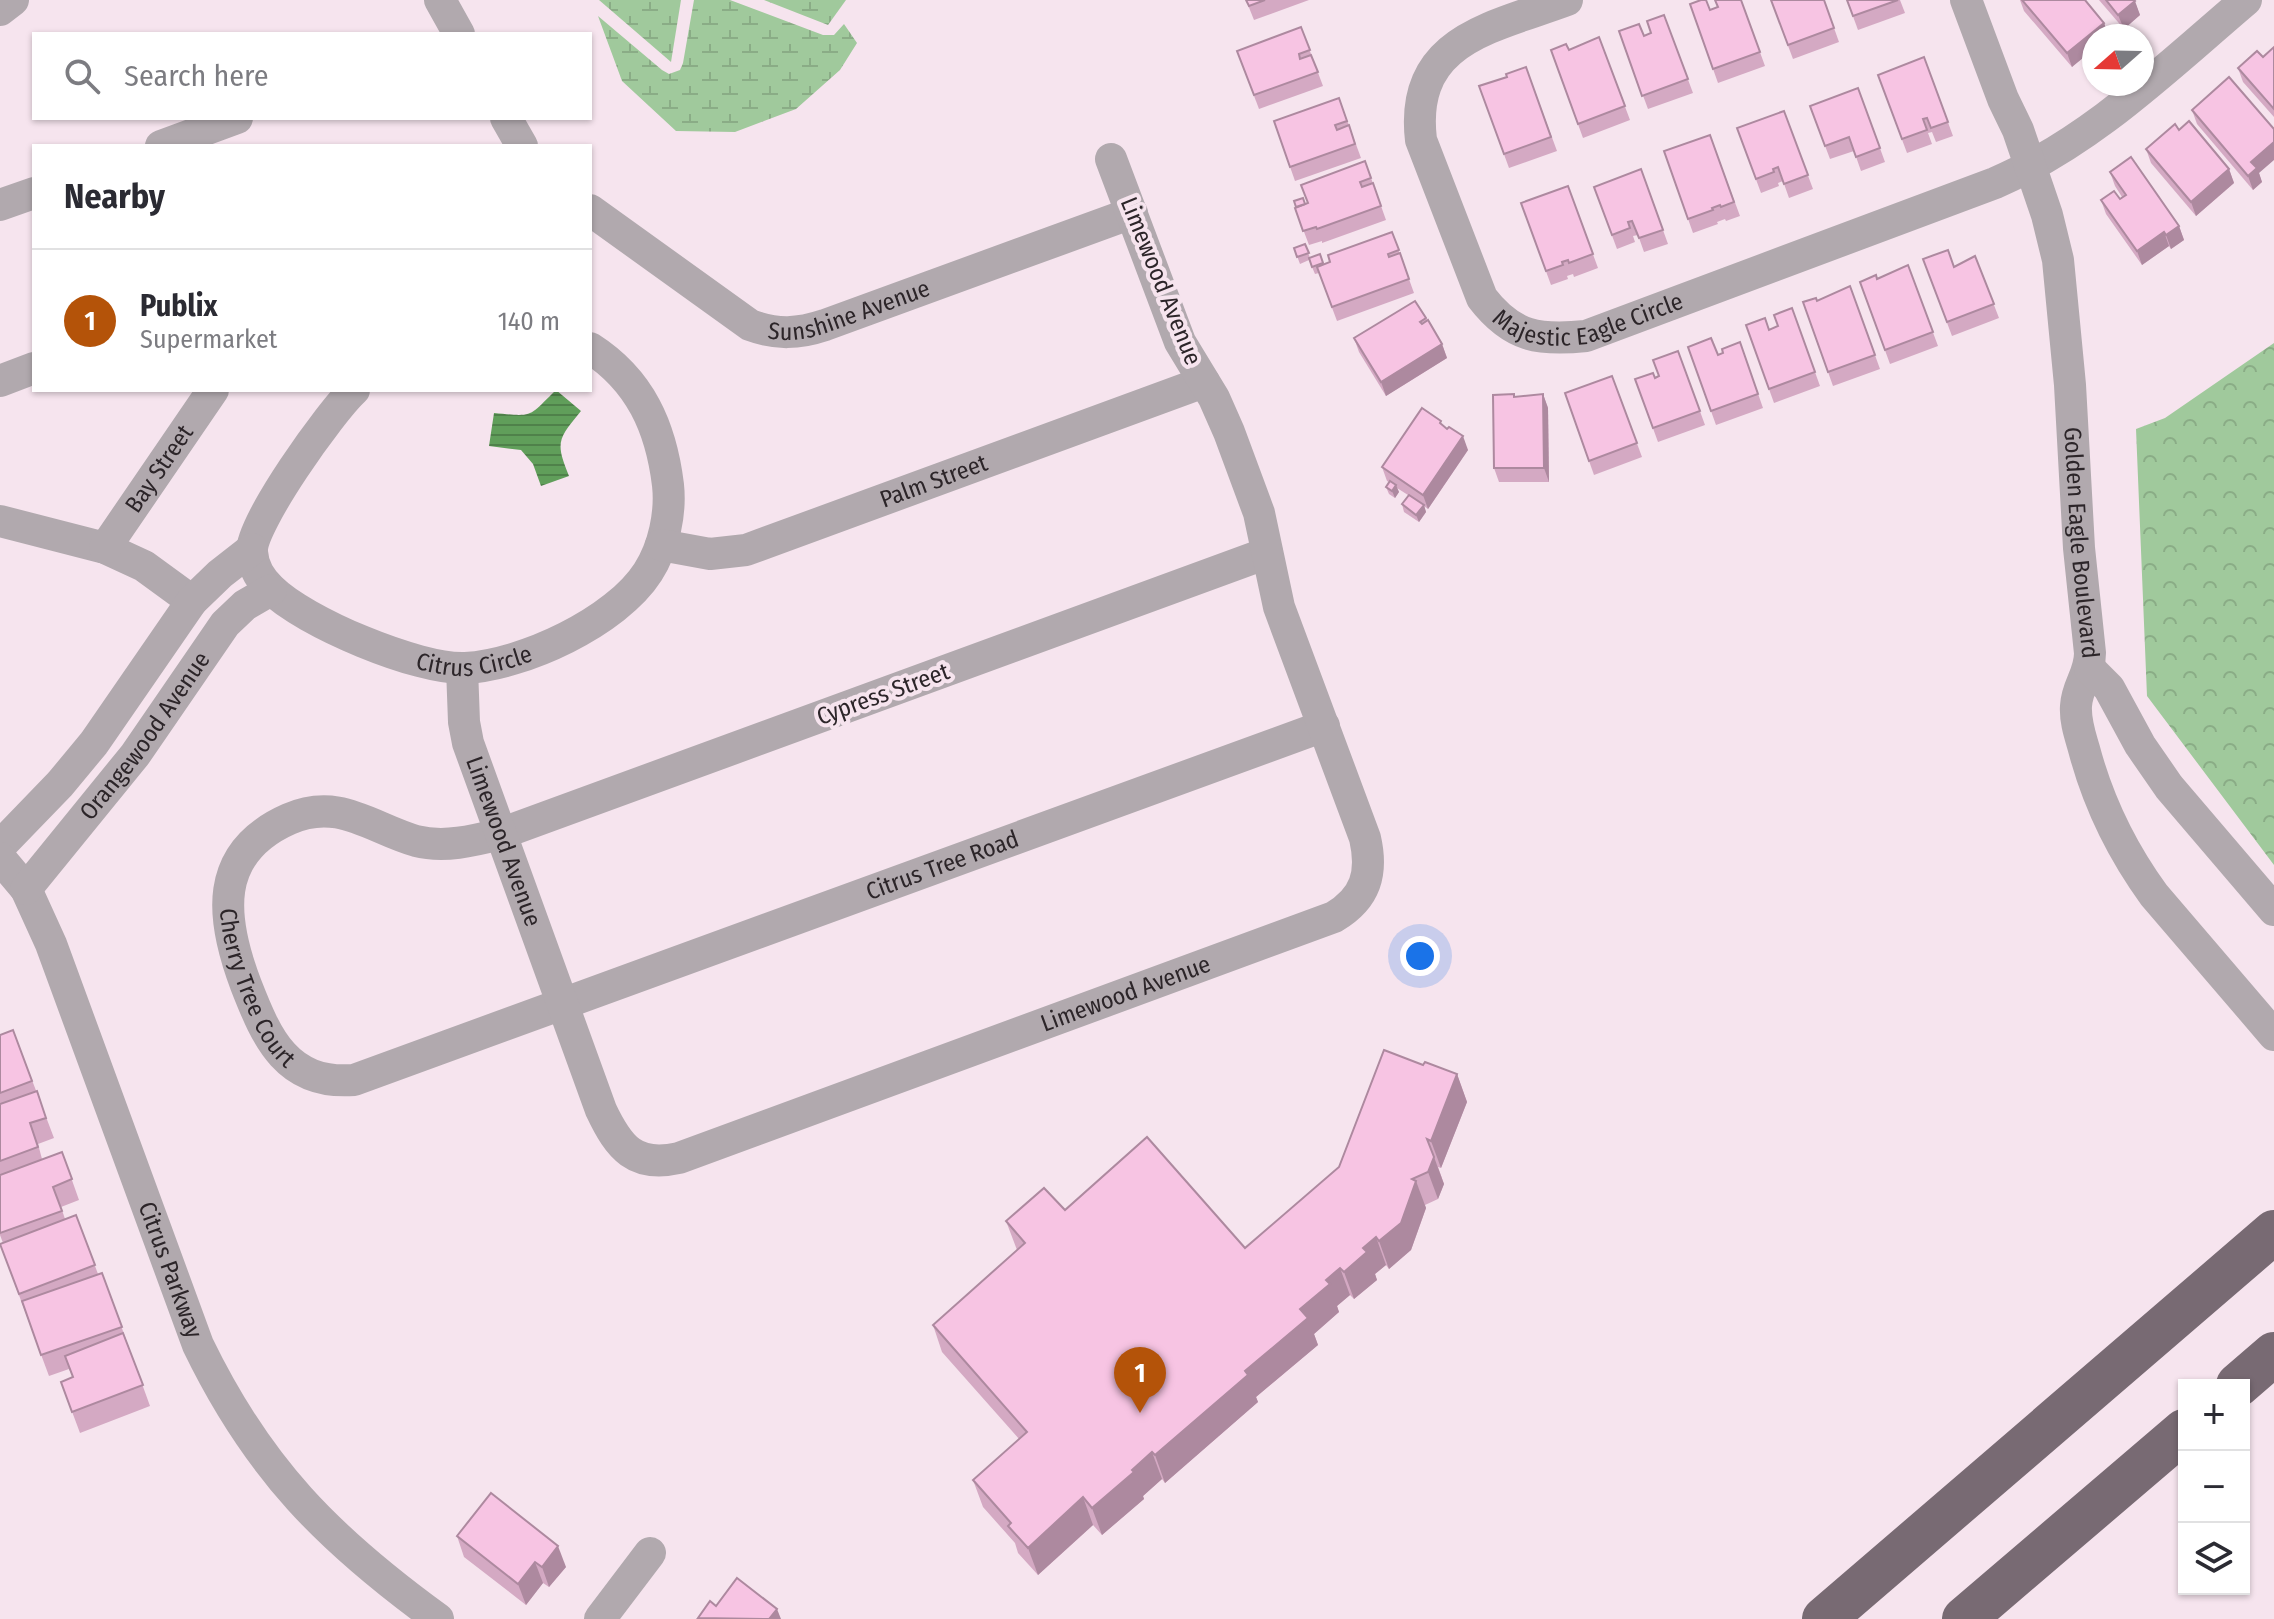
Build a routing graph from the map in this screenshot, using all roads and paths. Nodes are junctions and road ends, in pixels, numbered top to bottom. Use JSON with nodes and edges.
{"nodes":[{"id":1,"x":13,"y":0,"type":"edge"},
{"id":2,"x":440,"y":0,"type":"edge"},
{"id":3,"x":1567,"y":0,"type":"edge"},
{"id":4,"x":1966,"y":0,"type":"edge"},
{"id":5,"x":2246,"y":0,"type":"edge"},
{"id":6,"x":0,"y":10,"type":"edge"},
{"id":7,"x":458,"y":32,"type":"edge"},
{"id":8,"x":232,"y":120,"type":"edge"},
{"id":9,"x":507,"y":120,"type":"edge"},
{"id":10,"x":166,"y":144,"type":"edge"},
{"id":11,"x":521,"y":144,"type":"edge"},
{"id":12,"x":1111,"y":159,"type":"dead end"},
{"id":13,"x":2030,"y":167,"type":"junction"},
{"id":14,"x":32,"y":194,"type":"edge"},
{"id":15,"x":0,"y":205,"type":"edge"},
{"id":16,"x":592,"y":211,"type":"edge"},
{"id":17,"x":1132,"y":213,"type":"junction"},
{"id":18,"x":592,"y":349,"type":"edge"},
{"id":19,"x":32,"y":369,"type":"edge"},
{"id":20,"x":0,"y":381,"type":"edge"},
{"id":21,"x":1204,"y":382,"type":"junction"},
{"id":22,"x":212,"y":392,"type":"edge"},
{"id":23,"x":352,"y":392,"type":"edge"},
{"id":24,"x":0,"y":521,"type":"edge"},
{"id":25,"x":661,"y":545,"type":"junction"},
{"id":26,"x":105,"y":548,"type":"junction"},
{"id":27,"x":252,"y":549,"type":"junction"},
{"id":28,"x":1267,"y":553,"type":"junction"},
{"id":29,"x":271,"y":590,"type":"junction"},
{"id":30,"x":192,"y":601,"type":"junction"},
{"id":31,"x":462,"y":668,"type":"junction"},
{"id":32,"x":2090,"y":669,"type":"junction"},
{"id":33,"x":109,"y":723,"type":"junction"},
{"id":34,"x":1324,"y":726,"type":"junction"},
{"id":35,"x":144,"y":742,"type":"junction"},
{"id":36,"x":500,"y":834,"type":"junction"},
{"id":37,"x":0,"y":846,"type":"edge"},
{"id":38,"x":0,"y":858,"type":"edge"},
{"id":39,"x":26,"y":889,"type":"junction"},
{"id":40,"x":2274,"y":910,"type":"edge"},
{"id":41,"x":563,"y":1005,"type":"junction"},
{"id":42,"x":2274,"y":1035,"type":"edge"},
{"id":43,"x":2274,"y":1232,"type":"edge"},
{"id":44,"x":2274,"y":1354,"type":"edge"},
{"id":45,"x":2245,"y":1379,"type":"edge"},
{"id":46,"x":2178,"y":1436,"type":"edge"},
{"id":47,"x":650,"y":1553,"type":"dead end"},
{"id":48,"x":438,"y":1619,"type":"edge"},
{"id":49,"x":600,"y":1619,"type":"edge"},
{"id":50,"x":1824,"y":1619,"type":"edge"},
{"id":51,"x":1964,"y":1619,"type":"edge"}],
"edges":[{"from":1,"to":6,"type":"street"},
{"from":2,"to":7,"type":"street"},
{"from":3,"to":13,"type":"street","name":"Majestic Eagle Circle"},
{"from":4,"to":13,"type":"street","name":"Golden Eagle Boulevard"},
{"from":5,"to":13,"type":"street","name":"Majestic Eagle Circle"},
{"from":8,"to":10,"type":"street"},
{"from":9,"to":11,"type":"street"},
{"from":12,"to":17,"type":"street","name":"Limewood Avenue"},
{"from":13,"to":32,"type":"street","name":"Golden Eagle Boulevard"},
{"from":14,"to":15,"type":"street"},
{"from":16,"to":17,"type":"street","name":"Sunshine Avenue"},
{"from":17,"to":21,"type":"street","name":"Limewood Avenue"},
{"from":18,"to":25,"type":"street","name":"Citrus Circle"},
{"from":19,"to":20,"type":"street"},
{"from":21,"to":25,"type":"street","name":"Palm Street"},
{"from":21,"to":28,"type":"street","name":"Limewood Avenue"},
{"from":22,"to":26,"type":"street","name":"Bay Street"},
{"from":23,"to":27,"type":"street"},
{"from":24,"to":26,"type":"street"},
{"from":25,"to":31,"type":"street","name":"Citrus Circle"},
{"from":26,"to":30,"type":"street"},
{"from":27,"to":29,"type":"street","name":"Citrus Circle"},
{"from":27,"to":30,"type":"street"},
{"from":28,"to":34,"type":"street","name":"Limewood Avenue"},
{"from":28,"to":36,"type":"street","name":"Cypress Street"},
{"from":29,"to":31,"type":"street","name":"Citrus Circle"},
{"from":29,"to":35,"type":"street","name":"Orangewood Avenue"},
{"from":30,"to":33,"type":"street"},
{"from":31,"to":36,"type":"street","name":"Limewood Avenue"},
{"from":32,"to":40,"type":"street"},
{"from":32,"to":42,"type":"street","name":"Golden Eagle Boulevard"},
{"from":33,"to":35,"type":"street"},
{"from":33,"to":37,"type":"street"},
{"from":34,"to":41,"type":"street","name":"Citrus Tree Road"},
{"from":34,"to":41,"type":"street","name":"Limewood Avenue"},
{"from":35,"to":39,"type":"street","name":"Orangewood Avenue"},
{"from":36,"to":41,"type":"street","name":"Limewood Avenue"},
{"from":36,"to":41,"type":"street","name":"Cherry Tree Court"},
{"from":38,"to":39,"type":"street","name":"Citrus Parkway"},
{"from":39,"to":48,"type":"street","name":"Citrus Parkway"},
{"from":43,"to":50,"type":"highway"},
{"from":44,"to":45,"type":"highway"},
{"from":46,"to":51,"type":"highway"},
{"from":47,"to":49,"type":"street"}]}
